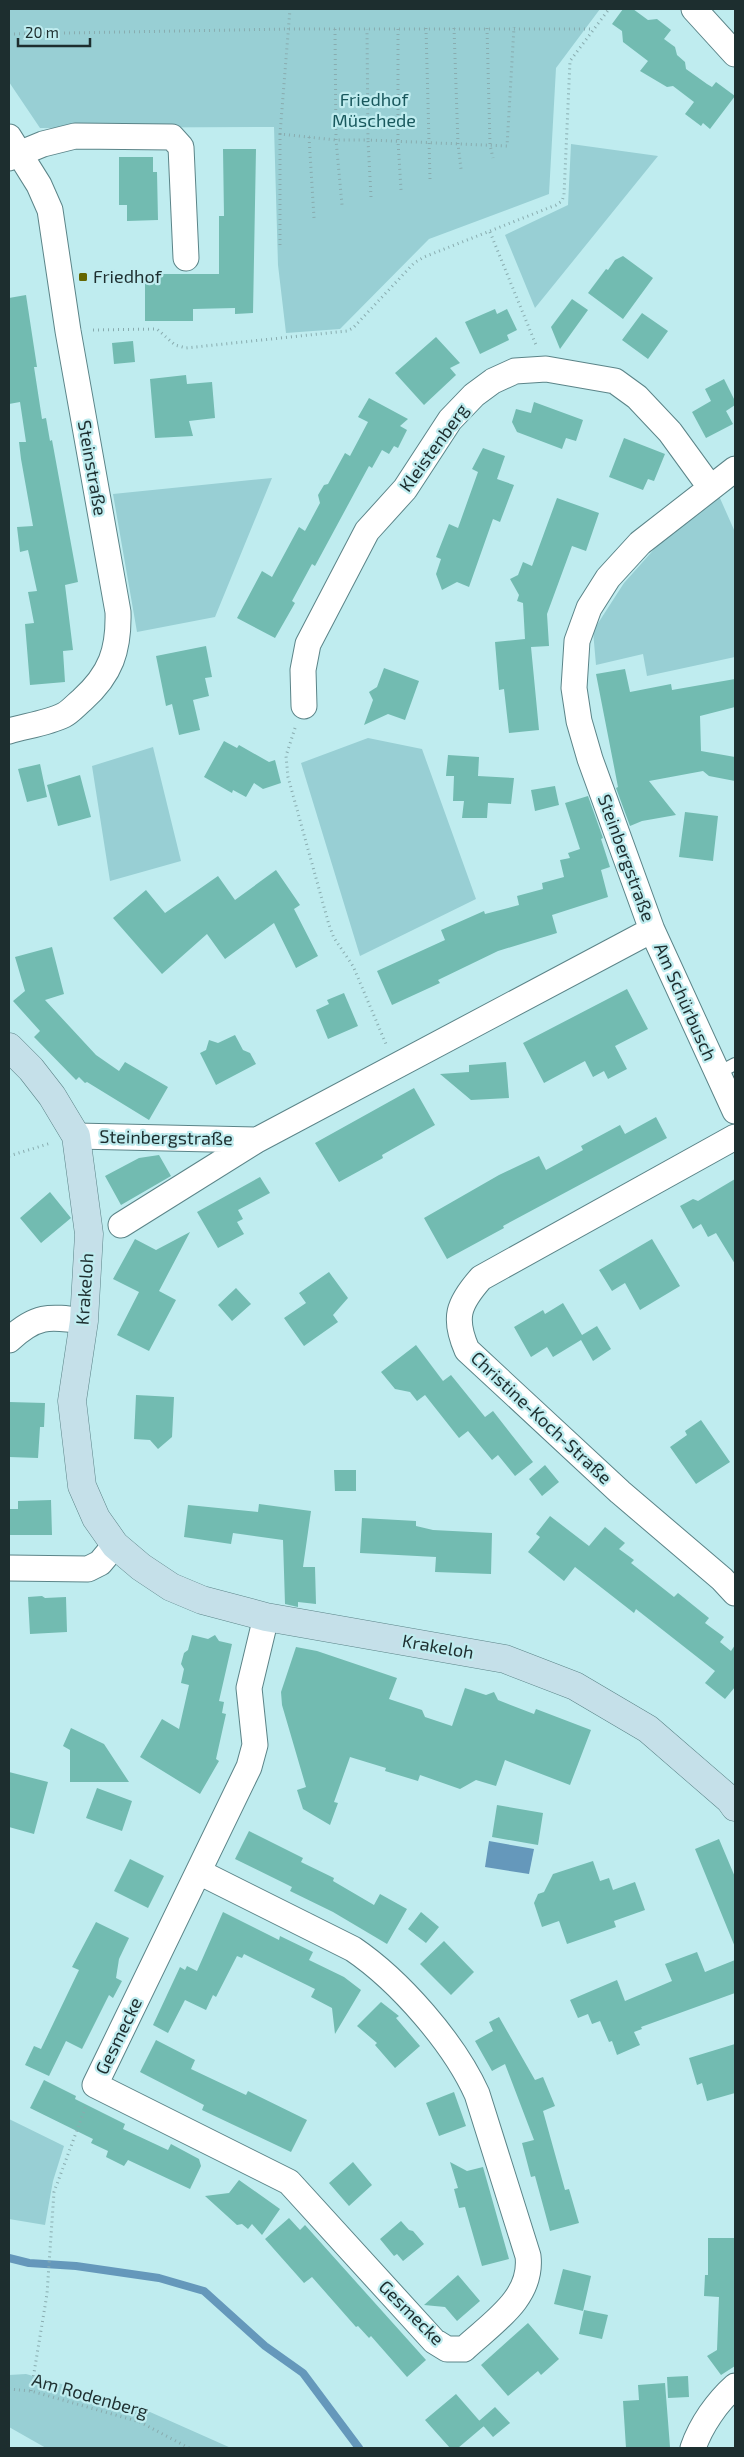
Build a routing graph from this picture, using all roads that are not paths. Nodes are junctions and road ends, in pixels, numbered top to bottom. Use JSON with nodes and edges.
{"nodes":[{"id":1,"x":694,"y":9,"type":"edge"},
{"id":2,"x":735,"y":54,"type":"edge"},
{"id":3,"x":12,"y":149,"type":"edge"},
{"id":4,"x":186,"y":258,"type":"dead end"},
{"id":5,"x":735,"y":469,"type":"edge"},
{"id":6,"x":710,"y":487,"type":"junction"},
{"id":7,"x":304,"y":706,"type":"road end"},
{"id":8,"x":9,"y":731,"type":"edge"},
{"id":9,"x":652,"y":930,"type":"junction"},
{"id":10,"x":9,"y":1047,"type":"edge"},
{"id":11,"x":726,"y":1068,"type":"edge"},
{"id":12,"x":735,"y":1111,"type":"edge"},
{"id":13,"x":76,"y":1136,"type":"junction"},
{"id":14,"x":735,"y":1137,"type":"edge"},
{"id":15,"x":257,"y":1140,"type":"junction"},
{"id":16,"x":121,"y":1225,"type":"dead end"},
{"id":17,"x":84,"y":1321,"type":"junction"},
{"id":18,"x":9,"y":1340,"type":"edge"},
{"id":19,"x":115,"y":1545,"type":"junction"},
{"id":20,"x":9,"y":1568,"type":"edge"},
{"id":21,"x":735,"y":1593,"type":"edge"},
{"id":22,"x":266,"y":1617,"type":"junction"},
{"id":23,"x":734,"y":1801,"type":"edge"},
{"id":24,"x":199,"y":1872,"type":"junction"},
{"id":25,"x":735,"y":2386,"type":"edge"},
{"id":26,"x":693,"y":2448,"type":"edge"}],
"edges":[{"from":1,"to":2,"type":"street"},
{"from":3,"to":4,"type":"street","name":"Steinstraße"},
{"from":3,"to":8,"type":"street","name":"Steinstraße"},
{"from":5,"to":6,"type":"street","name":"Steinbergstraße"},
{"from":6,"to":7,"type":"street","name":"Kleistenberg"},
{"from":6,"to":9,"type":"street","name":"Steinbergstraße"},
{"from":9,"to":11,"type":"street","name":"Am Schürbusch"},
{"from":9,"to":15,"type":"street","name":"Steinbergstraße"},
{"from":10,"to":13,"type":"street","name":"Krakeloh"},
{"from":11,"to":12,"type":"street","name":"Am Schürbusch"},
{"from":13,"to":15,"type":"street","name":"Steinbergstraße"},
{"from":13,"to":17,"type":"street","name":"Krakeloh"},
{"from":14,"to":21,"type":"street","name":"Christine-Koch-Straße"},
{"from":15,"to":16,"type":"street","name":"Steinbergstraße"},
{"from":17,"to":18,"type":"street"},
{"from":17,"to":19,"type":"street","name":"Krakeloh"},
{"from":19,"to":20,"type":"street"},
{"from":19,"to":22,"type":"street","name":"Krakeloh"},
{"from":22,"to":23,"type":"street","name":"Krakeloh"},
{"from":22,"to":24,"type":"street","name":"Gesmecke"},
{"from":24,"to":24,"type":"street","name":"Gesmecke"},
{"from":25,"to":26,"type":"street"}]}
